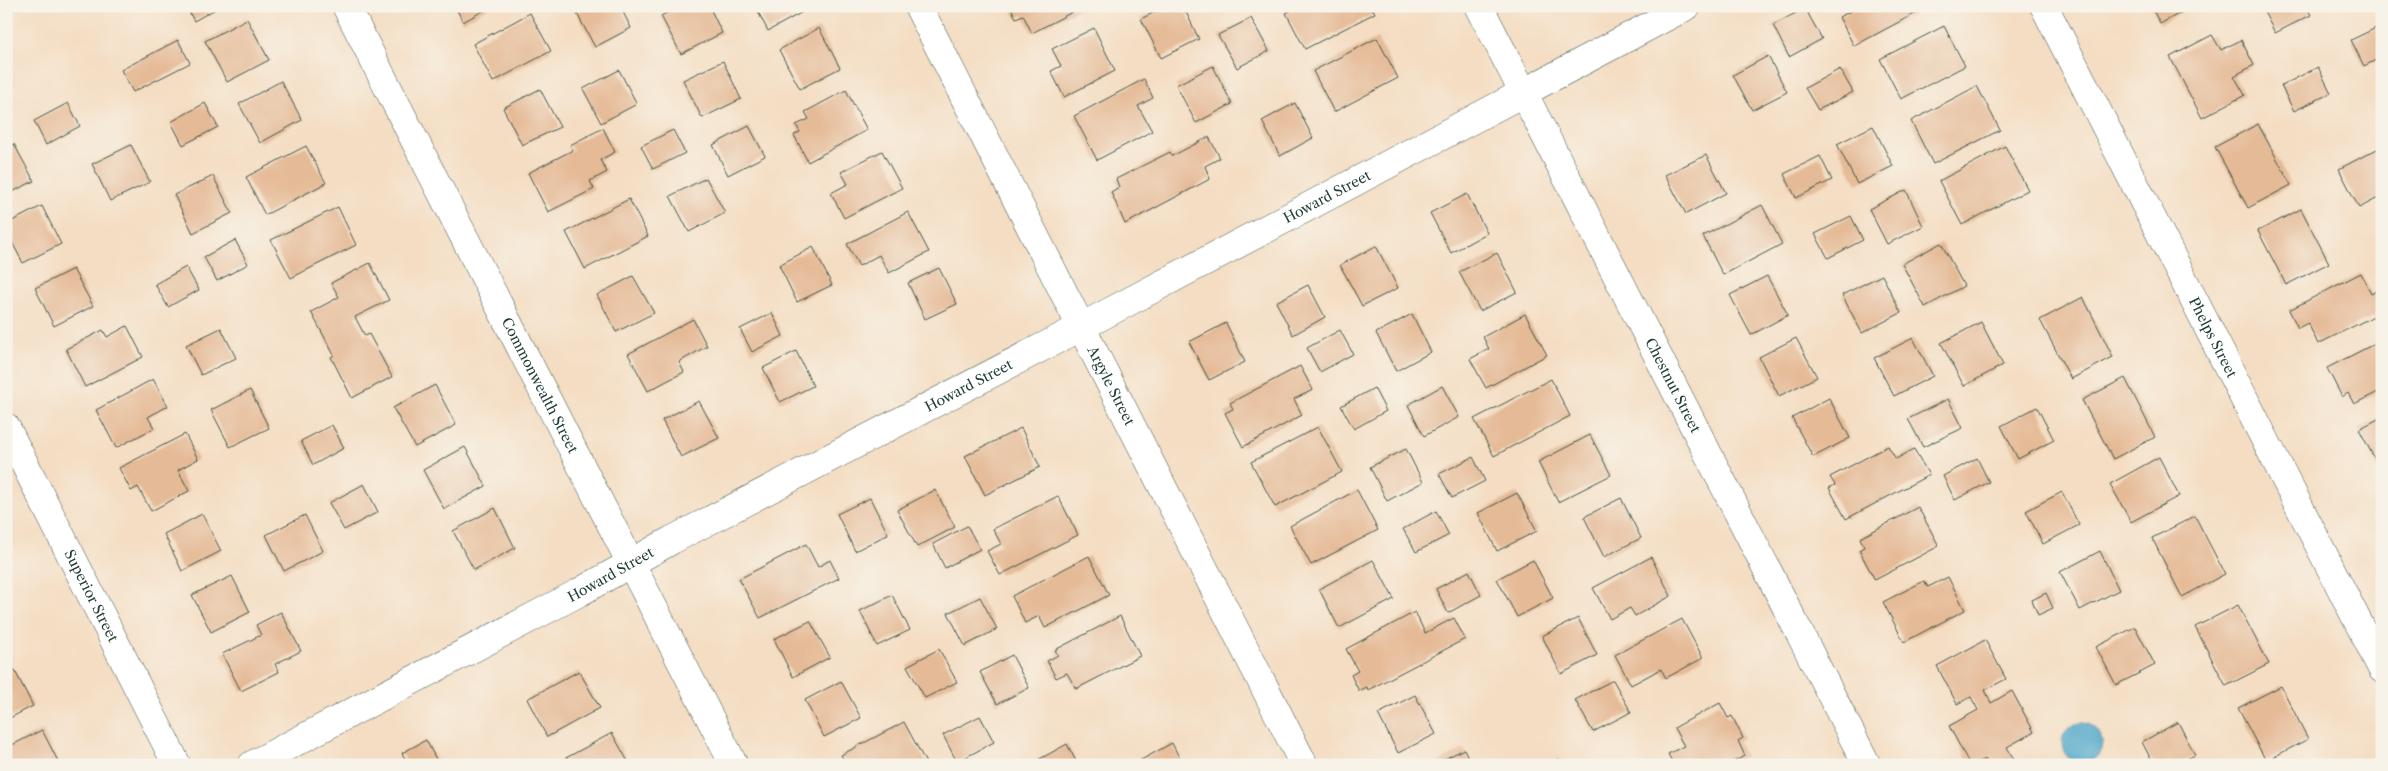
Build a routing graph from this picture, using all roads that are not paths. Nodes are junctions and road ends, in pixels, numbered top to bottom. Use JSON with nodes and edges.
{"nodes":[{"id":1,"x":346,"y":6,"type":"edge"},
{"id":2,"x":918,"y":6,"type":"edge"},
{"id":3,"x":1479,"y":6,"type":"edge"},
{"id":4,"x":1687,"y":6,"type":"edge"},
{"id":5,"x":2044,"y":6,"type":"edge"},
{"id":6,"x":1523,"y":93,"type":"junction"},
{"id":7,"x":1081,"y":327,"type":"junction"},
{"id":8,"x":6,"y":427,"type":"edge"},
{"id":9,"x":631,"y":564,"type":"junction"},
{"id":10,"x":2382,"y":670,"type":"edge"},
{"id":11,"x":177,"y":765,"type":"edge"},
{"id":12,"x":252,"y":765,"type":"edge"},
{"id":13,"x":734,"y":765,"type":"edge"},
{"id":14,"x":1304,"y":765,"type":"edge"},
{"id":15,"x":1867,"y":765,"type":"edge"}],
"edges":[{"from":1,"to":9,"type":"street","name":"Commonwealth Street"},
{"from":2,"to":7,"type":"street","name":"Argyle Street"},
{"from":3,"to":6,"type":"street","name":"Chestnut Street"},
{"from":4,"to":6,"type":"street","name":"Howard Street"},
{"from":5,"to":10,"type":"street","name":"Phelps Street"},
{"from":6,"to":7,"type":"street","name":"Howard Street"},
{"from":6,"to":15,"type":"street","name":"Chestnut Street"},
{"from":7,"to":9,"type":"street","name":"Howard Street"},
{"from":7,"to":14,"type":"street","name":"Argyle Street"},
{"from":8,"to":11,"type":"street","name":"Superior Street"},
{"from":9,"to":12,"type":"street","name":"Howard Street"},
{"from":9,"to":13,"type":"street","name":"Commonwealth Street"}]}
